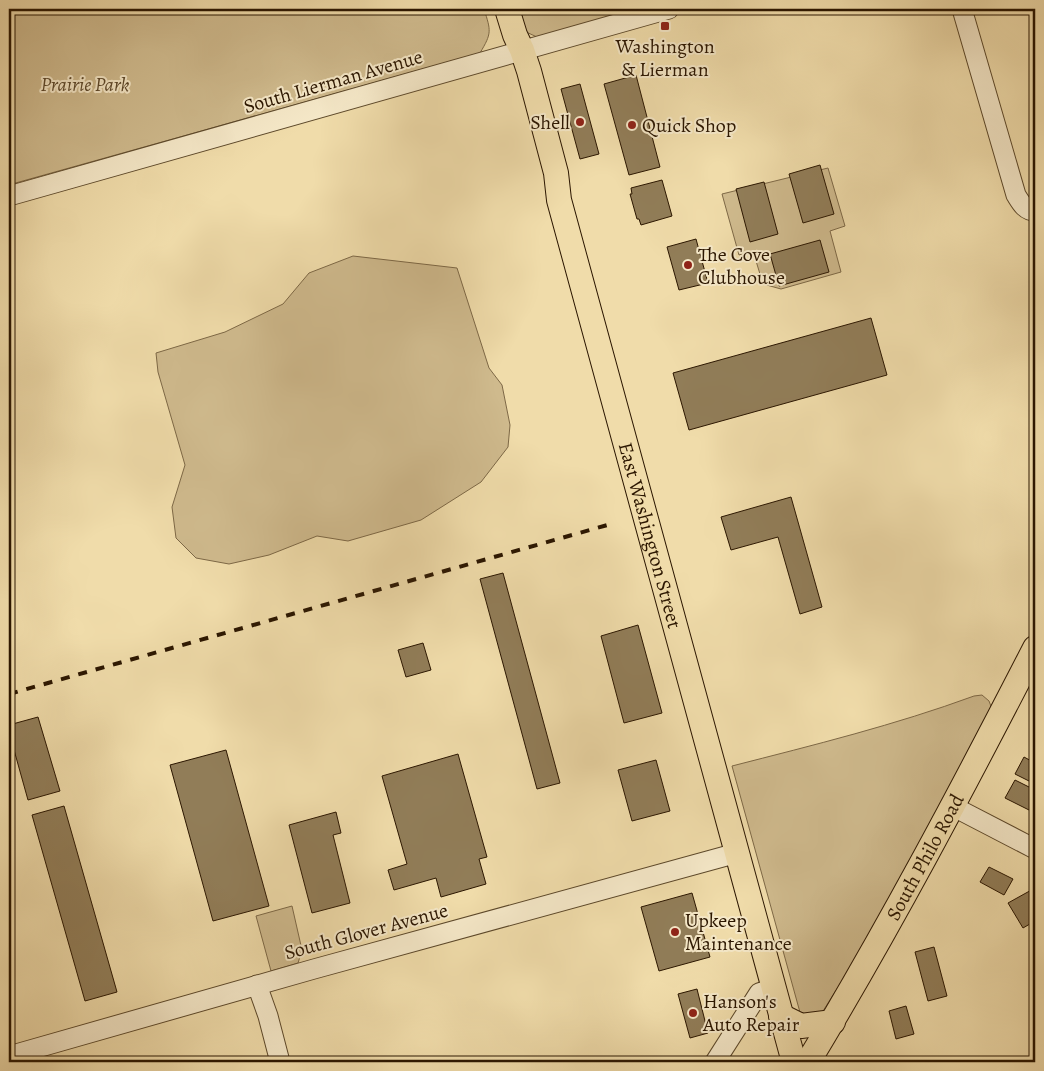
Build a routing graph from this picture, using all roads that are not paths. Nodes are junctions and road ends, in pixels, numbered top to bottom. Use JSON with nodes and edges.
{"nodes":[{"id":1,"x":494,"y":9,"type":"edge"},
{"id":2,"x":507,"y":9,"type":"edge"},
{"id":3,"x":669,"y":9,"type":"edge"},
{"id":4,"x":962,"y":9,"type":"edge"},
{"id":5,"x":515,"y":52,"type":"junction"},
{"id":6,"x":9,"y":196,"type":"edge"},
{"id":7,"x":1035,"y":211,"type":"edge"},
{"id":8,"x":1035,"y":648,"type":"edge"},
{"id":9,"x":952,"y":806,"type":"junction"},
{"id":10,"x":1035,"y":849,"type":"edge"},
{"id":11,"x":731,"y":854,"type":"junction"},
{"id":12,"x":257,"y":985,"type":"junction"},
{"id":13,"x":766,"y":991,"type":"junction"},
{"id":14,"x":781,"y":1016,"type":"junction"},
{"id":15,"x":833,"y":1022,"type":"junction"},
{"id":16,"x":9,"y":1056,"type":"edge"},
{"id":17,"x":280,"y":1062,"type":"edge"},
{"id":18,"x":715,"y":1062,"type":"edge"},
{"id":19,"x":776,"y":1062,"type":"edge"},
{"id":20,"x":794,"y":1062,"type":"edge"},
{"id":21,"x":808,"y":1062,"type":"edge"}],
"edges":[{"from":1,"to":5,"type":"main road","name":"East Washington Street"},
{"from":2,"to":5,"type":"main road","name":"East Washington Street"},
{"from":3,"to":5,"type":"street","name":"South Lierman Avenue"},
{"from":4,"to":7,"type":"street"},
{"from":5,"to":6,"type":"street","name":"South Lierman Avenue"},
{"from":5,"to":11,"type":"main road","name":"East Washington Street"},
{"from":8,"to":9,"type":"main road","name":"South Philo Road"},
{"from":9,"to":10,"type":"street"},
{"from":9,"to":15,"type":"main road","name":"South Philo Road"},
{"from":11,"to":12,"type":"street","name":"South Glover Avenue"},
{"from":11,"to":13,"type":"main road","name":"East Washington Street"},
{"from":12,"to":16,"type":"street","name":"South Glover Avenue"},
{"from":12,"to":17,"type":"street"},
{"from":13,"to":14,"type":"main road","name":"East Washington Street"},
{"from":13,"to":18,"type":"street"},
{"from":13,"to":19,"type":"main road","name":"East Washington Street"},
{"from":14,"to":15,"type":"main road"},
{"from":14,"to":20,"type":"main road","name":"East Washington Street"},
{"from":15,"to":21,"type":"main road","name":"South Philo Road"}]}
